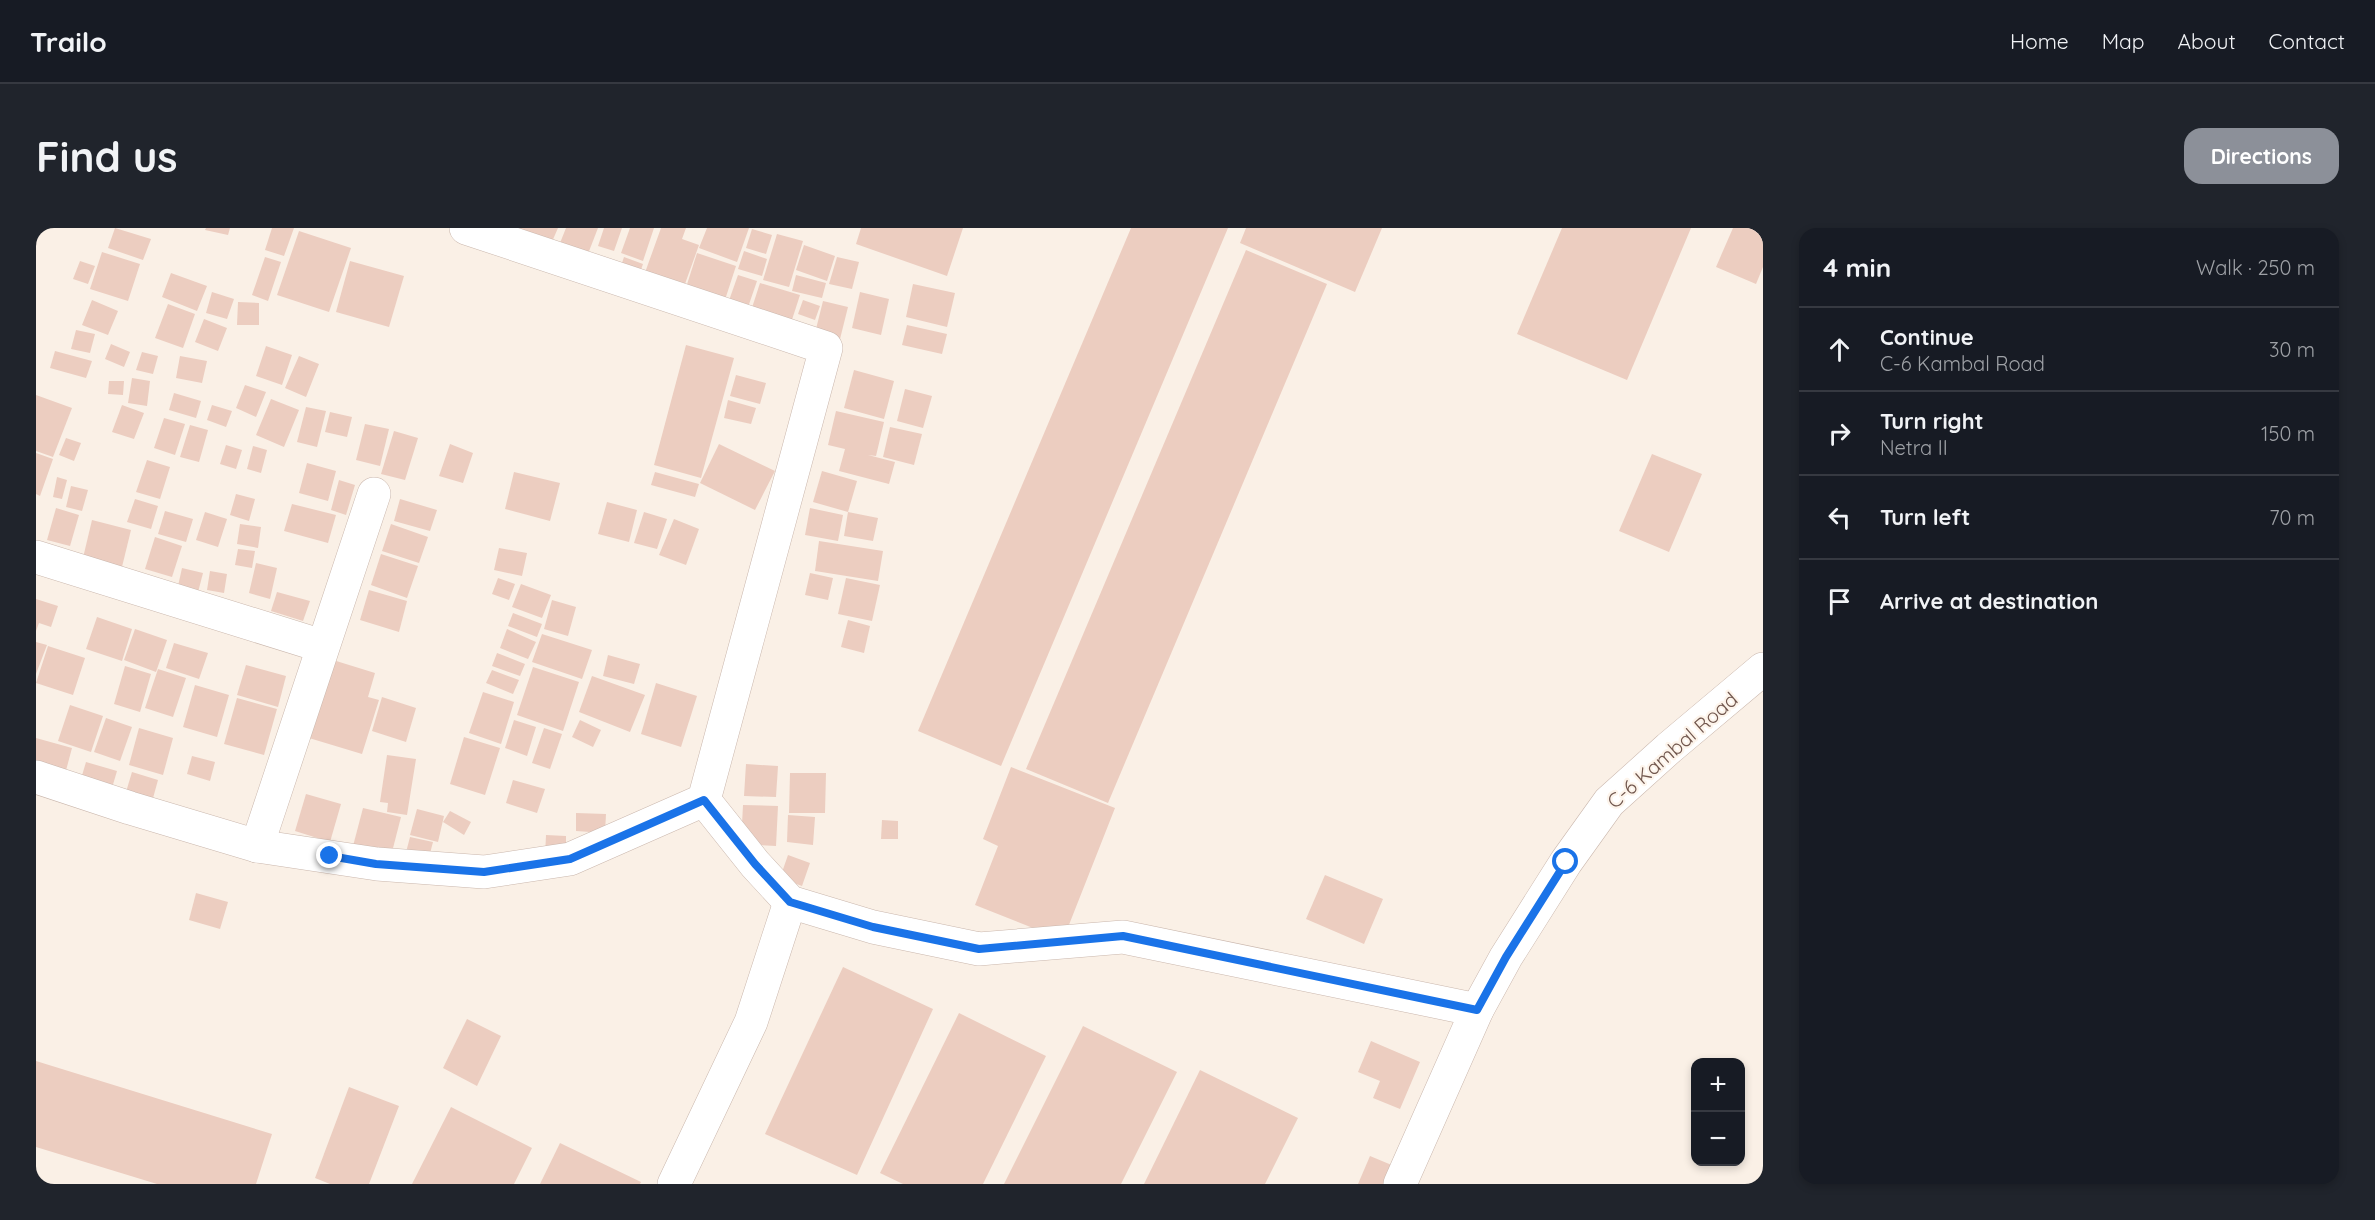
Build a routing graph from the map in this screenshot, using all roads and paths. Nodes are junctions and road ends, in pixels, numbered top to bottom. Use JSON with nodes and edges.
{"nodes":[{"id":1,"x":466,"y":228,"type":"edge"},
{"id":2,"x":374,"y":494,"type":"dead end"},
{"id":3,"x":36,"y":557,"type":"edge"},
{"id":4,"x":322,"y":646,"type":"junction"},
{"id":5,"x":1763,"y":669,"type":"edge"},
{"id":6,"x":36,"y":777,"type":"edge"},
{"id":7,"x":704,"y":800,"type":"junction"},
{"id":8,"x":257,"y":846,"type":"junction"},
{"id":9,"x":790,"y":902,"type":"junction"},
{"id":10,"x":1477,"y":1010,"type":"junction"},
{"id":11,"x":674,"y":1184,"type":"edge"},
{"id":12,"x":1400,"y":1184,"type":"edge"}],
"edges":[{"from":1,"to":7,"type":"street"},
{"from":2,"to":4,"type":"street"},
{"from":3,"to":4,"type":"street"},
{"from":4,"to":8,"type":"street"},
{"from":5,"to":10,"type":"street","name":"C-6 Kambal Road"},
{"from":6,"to":8,"type":"street"},
{"from":7,"to":8,"type":"street"},
{"from":7,"to":9,"type":"street"},
{"from":9,"to":10,"type":"street"},
{"from":9,"to":11,"type":"street"},
{"from":10,"to":12,"type":"street","name":"C-6 Kambal Road"}]}
